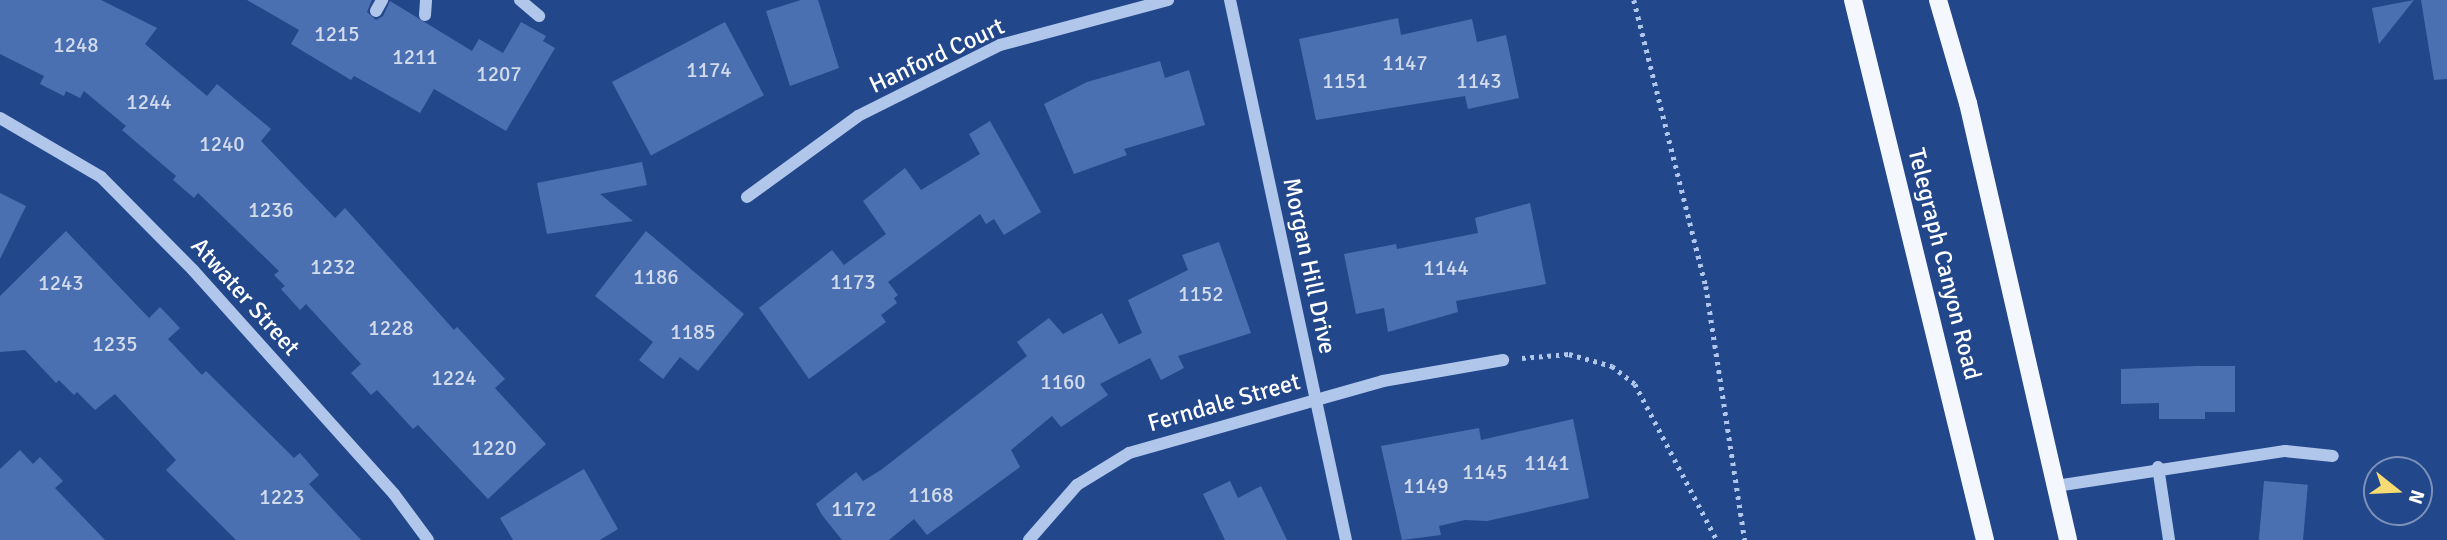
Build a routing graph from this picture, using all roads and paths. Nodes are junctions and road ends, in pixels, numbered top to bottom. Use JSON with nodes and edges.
{"nodes":[{"id":1,"x":426,"y":0,"type":"edge"},
{"id":2,"x":520,"y":0,"type":"edge"},
{"id":3,"x":1168,"y":0,"type":"edge"},
{"id":4,"x":1230,"y":0,"type":"edge"},
{"id":5,"x":1634,"y":0,"type":"edge"},
{"id":6,"x":1853,"y":0,"type":"edge"},
{"id":7,"x":1938,"y":0,"type":"edge"},
{"id":8,"x":425,"y":15,"type":"dead end"},
{"id":9,"x":539,"y":16,"type":"dead end"},
{"id":10,"x":0,"y":118,"type":"edge"},
{"id":11,"x":747,"y":197,"type":"dead end"},
{"id":12,"x":1503,"y":360,"type":"joint"},
{"id":13,"x":1316,"y":398,"type":"junction"},
{"id":14,"x":2333,"y":456,"type":"dead end"},
{"id":15,"x":2158,"y":467,"type":"junction"},
{"id":16,"x":2056,"y":486,"type":"junction"},
{"id":17,"x":428,"y":540,"type":"edge"},
{"id":18,"x":1029,"y":540,"type":"edge"},
{"id":19,"x":1346,"y":540,"type":"edge"},
{"id":20,"x":1717,"y":540,"type":"edge"},
{"id":21,"x":1745,"y":540,"type":"edge"},
{"id":22,"x":1986,"y":540,"type":"edge"},
{"id":23,"x":2068,"y":540,"type":"edge"},
{"id":24,"x":2169,"y":540,"type":"edge"}],
"edges":[{"from":1,"to":8,"type":"street"},
{"from":2,"to":9,"type":"street"},
{"from":3,"to":11,"type":"street","name":"Hanford Court"},
{"from":4,"to":13,"type":"street","name":"Morgan Hill Drive"},
{"from":5,"to":21,"type":"path"},
{"from":6,"to":22,"type":"main road","name":"Telegraph Canyon Road"},
{"from":7,"to":16,"type":"main road"},
{"from":10,"to":17,"type":"street","name":"Atwater Street"},
{"from":12,"to":13,"type":"street","name":"Ferndale Street"},
{"from":12,"to":20,"type":"path"},
{"from":13,"to":18,"type":"street","name":"Ferndale Street"},
{"from":13,"to":19,"type":"street","name":"Morgan Hill Drive"},
{"from":14,"to":15,"type":"street"},
{"from":15,"to":16,"type":"street"},
{"from":15,"to":24,"type":"street"},
{"from":16,"to":23,"type":"main road"}]}
